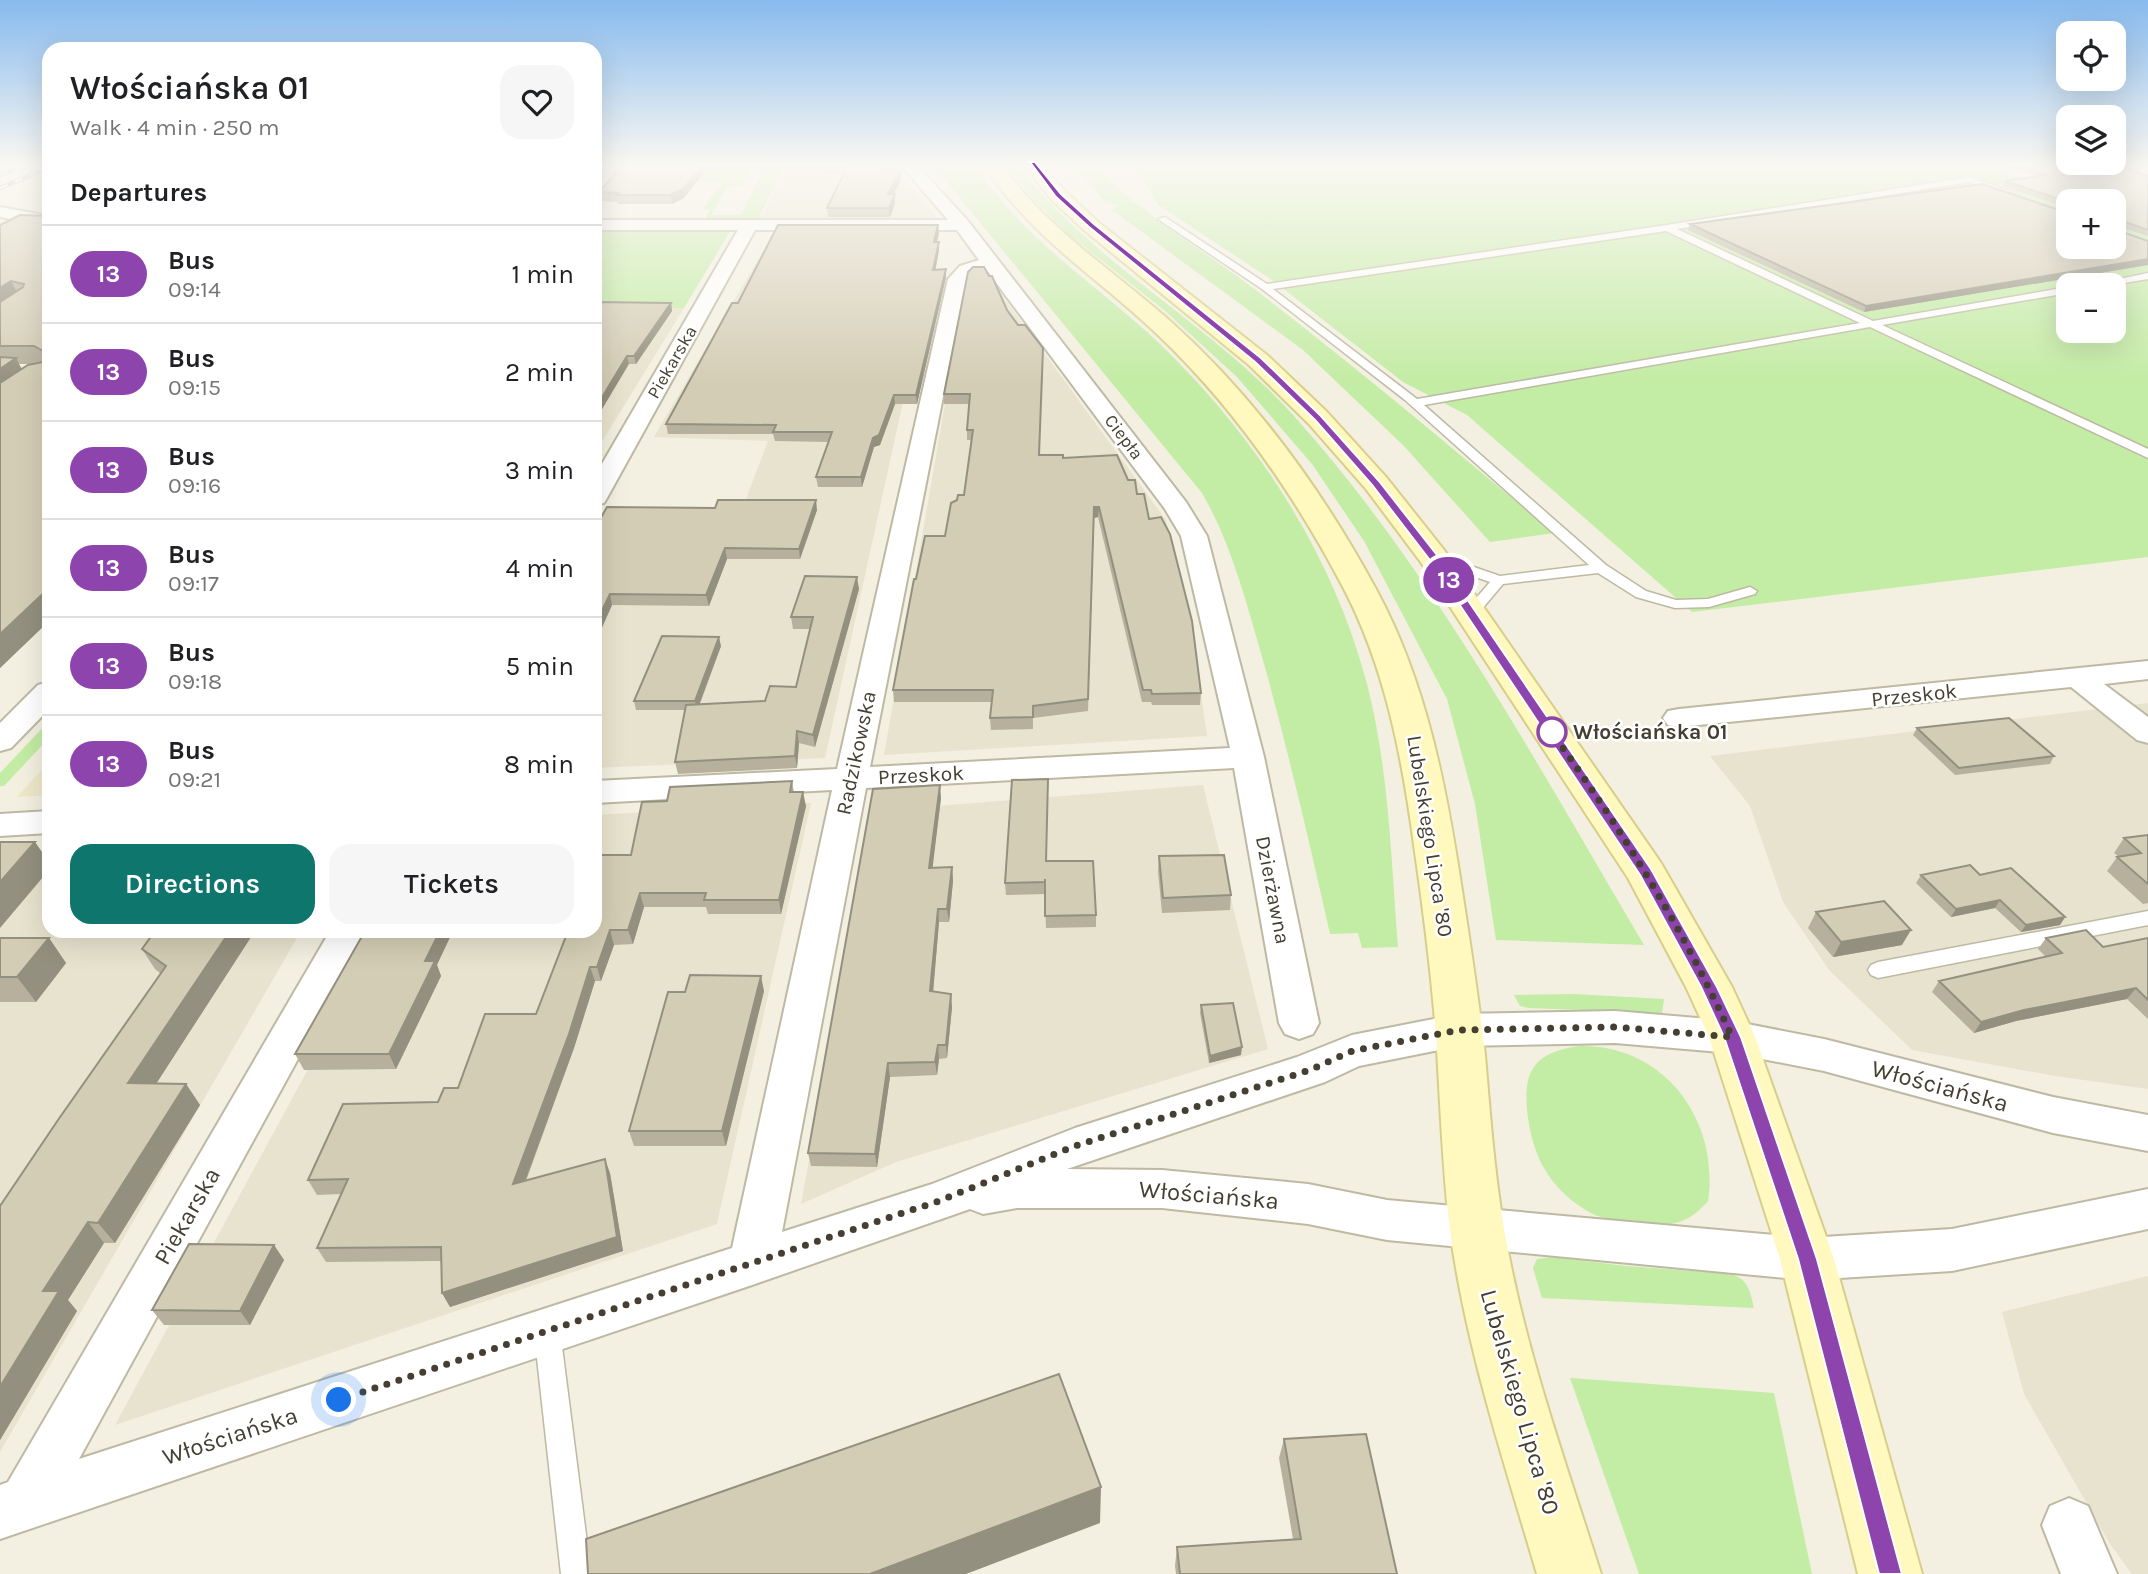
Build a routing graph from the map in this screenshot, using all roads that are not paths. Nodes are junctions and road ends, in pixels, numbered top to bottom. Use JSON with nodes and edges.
{"nodes":[{"id":1,"x":742,"y":237,"type":"edge"},
{"id":2,"x":971,"y":237,"type":"edge"},
{"id":3,"x":1055,"y":237,"type":"edge"},
{"id":4,"x":1105,"y":237,"type":"edge"},
{"id":5,"x":1190,"y":237,"type":"edge"},
{"id":6,"x":1608,"y":237,"type":"edge"},
{"id":7,"x":1685,"y":237,"type":"edge"},
{"id":8,"x":989,"y":262,"type":"junction"},
{"id":9,"x":2148,"y":276,"type":"edge"},
{"id":10,"x":2126,"y":280,"type":"edge"},
{"id":11,"x":1265,"y":287,"type":"junction"},
{"id":12,"x":2056,"y":292,"type":"edge"},
{"id":13,"x":1872,"y":324,"type":"junction"},
{"id":14,"x":1414,"y":403,"type":"junction"},
{"id":15,"x":2148,"y":454,"type":"edge"},
{"id":16,"x":602,"y":486,"type":"edge"},
{"id":17,"x":1433,"y":557,"type":"junction"},
{"id":18,"x":1601,"y":568,"type":"junction"},
{"id":19,"x":1499,"y":580,"type":"junction"},
{"id":20,"x":1750,"y":591,"type":"dead end"},
{"id":21,"x":1471,"y":613,"type":"junction"},
{"id":22,"x":2148,"y":670,"type":"edge"},
{"id":23,"x":2078,"y":678,"type":"junction"},
{"id":24,"x":42,"y":698,"type":"edge"},
{"id":25,"x":1679,"y":718,"type":"dead end"},
{"id":26,"x":2148,"y":733,"type":"edge"},
{"id":27,"x":1,"y":739,"type":"edge"},
{"id":28,"x":1248,"y":757,"type":"junction"},
{"id":29,"x":851,"y":779,"type":"junction"},
{"id":30,"x":602,"y":792,"type":"edge"},
{"id":31,"x":42,"y":822,"type":"edge"},
{"id":32,"x":0,"y":825,"type":"edge"},
{"id":33,"x":2148,"y":918,"type":"edge"},
{"id":34,"x":345,"y":938,"type":"edge"},
{"id":35,"x":1878,"y":970,"type":"dead end"},
{"id":36,"x":1299,"y":1023,"type":"dead end"},
{"id":37,"x":1459,"y":1030,"type":"junction"},
{"id":38,"x":1732,"y":1037,"type":"junction"},
{"id":39,"x":2148,"y":1133,"type":"edge"},
{"id":40,"x":939,"y":1201,"type":"junction"},
{"id":41,"x":2148,"y":1209,"type":"edge"},
{"id":42,"x":1477,"y":1229,"type":"junction"},
{"id":43,"x":1807,"y":1259,"type":"junction"},
{"id":44,"x":752,"y":1264,"type":"junction"},
{"id":45,"x":547,"y":1331,"type":"junction"},
{"id":46,"x":13,"y":1507,"type":"edge"},
{"id":47,"x":2069,"y":1525,"type":"dead end"},
{"id":48,"x":576,"y":1574,"type":"edge"},
{"id":49,"x":1569,"y":1574,"type":"edge"},
{"id":50,"x":1890,"y":1574,"type":"edge"},
{"id":51,"x":2089,"y":1574,"type":"edge"}],
"edges":[{"from":1,"to":16,"type":"street","name":"Piekarska"},
{"from":2,"to":8,"type":"street","name":"Ciepła"},
{"from":3,"to":37,"type":"main road","name":"Lubelskiego Lipca '80"},
{"from":4,"to":17,"type":"main road"},
{"from":5,"to":11,"type":"lane"},
{"from":6,"to":11,"type":"lane"},
{"from":7,"to":13,"type":"lane"},
{"from":8,"to":28,"type":"street","name":"Ciepła"},
{"from":8,"to":29,"type":"street","name":"Radzikowska"},
{"from":9,"to":10,"type":"lane"},
{"from":11,"to":14,"type":"lane"},
{"from":12,"to":13,"type":"lane"},
{"from":13,"to":14,"type":"lane"},
{"from":13,"to":15,"type":"lane"},
{"from":14,"to":18,"type":"lane"},
{"from":17,"to":19,"type":"lane"},
{"from":17,"to":21,"type":"main road"},
{"from":18,"to":19,"type":"lane"},
{"from":18,"to":20,"type":"lane"},
{"from":19,"to":21,"type":"lane"},
{"from":21,"to":38,"type":"main road"},
{"from":22,"to":23,"type":"street","name":"Przeskok"},
{"from":23,"to":25,"type":"street","name":"Przeskok"},
{"from":23,"to":26,"type":"street"},
{"from":24,"to":27,"type":"street"},
{"from":28,"to":29,"type":"street","name":"Przeskok"},
{"from":28,"to":36,"type":"street","name":"Dzierżawna"},
{"from":29,"to":30,"type":"street","name":"Przeskok"},
{"from":29,"to":44,"type":"street","name":"Radzikowska"},
{"from":31,"to":32,"type":"street"},
{"from":33,"to":35,"type":"lane"},
{"from":34,"to":46,"type":"street","name":"Piekarska"},
{"from":37,"to":38,"type":"street","name":"Włościańska"},
{"from":37,"to":40,"type":"street","name":"Włościańska"},
{"from":37,"to":42,"type":"main road","name":"Lubelskiego Lipca '80"},
{"from":38,"to":39,"type":"street","name":"Włościańska"},
{"from":38,"to":43,"type":"main road"},
{"from":40,"to":42,"type":"street","name":"Włościańska"},
{"from":40,"to":44,"type":"street","name":"Włościańska"},
{"from":41,"to":43,"type":"street"},
{"from":42,"to":43,"type":"street","name":"Włościańska"},
{"from":42,"to":49,"type":"main road","name":"Lubelskiego Lipca '80"},
{"from":43,"to":50,"type":"main road"},
{"from":44,"to":45,"type":"street","name":"Włościańska"},
{"from":45,"to":46,"type":"street","name":"Włościańska"},
{"from":45,"to":48,"type":"lane"},
{"from":47,"to":51,"type":"street"}]}
